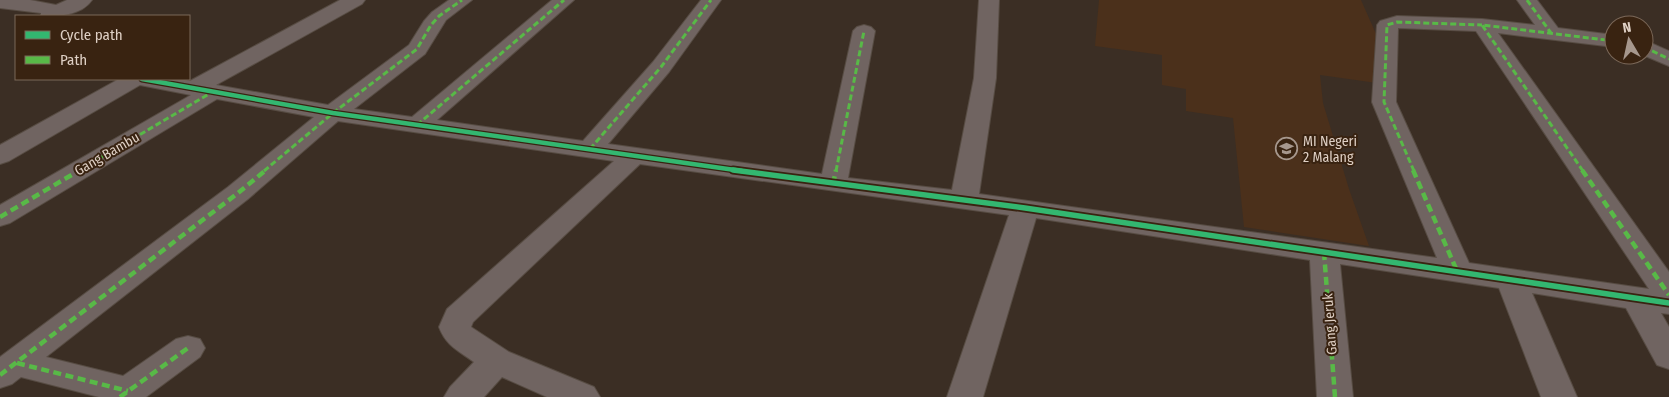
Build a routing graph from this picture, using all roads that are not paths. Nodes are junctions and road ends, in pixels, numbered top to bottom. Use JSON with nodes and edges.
{"nodes":[{"id":1,"x":82,"y":0,"type":"edge"},
{"id":2,"x":355,"y":0,"type":"edge"},
{"id":3,"x":462,"y":0,"type":"edge"},
{"id":4,"x":564,"y":0,"type":"edge"},
{"id":5,"x":711,"y":0,"type":"edge"},
{"id":6,"x":989,"y":0,"type":"edge"},
{"id":7,"x":1527,"y":0,"type":"edge"},
{"id":8,"x":0,"y":2,"type":"edge"},
{"id":9,"x":52,"y":15,"type":"edge"},
{"id":10,"x":54,"y":15,"type":"edge"},
{"id":11,"x":1482,"y":24,"type":"junction"},
{"id":12,"x":864,"y":31,"type":"dead end"},
{"id":13,"x":1551,"y":33,"type":"junction"},
{"id":14,"x":1604,"y":40,"type":"edge"},
{"id":15,"x":1654,"y":52,"type":"edge"},
{"id":16,"x":1669,"y":59,"type":"edge"},
{"id":17,"x":133,"y":80,"type":"edge"},
{"id":18,"x":148,"y":80,"type":"edge"},
{"id":19,"x":204,"y":89,"type":"junction"},
{"id":20,"x":333,"y":113,"type":"junction"},
{"id":21,"x":417,"y":125,"type":"junction"},
{"id":22,"x":590,"y":149,"type":"junction"},
{"id":23,"x":635,"y":155,"type":"junction"},
{"id":24,"x":0,"y":156,"type":"edge"},
{"id":25,"x":833,"y":184,"type":"junction"},
{"id":26,"x":964,"y":201,"type":"junction"},
{"id":27,"x":1025,"y":208,"type":"junction"},
{"id":28,"x":0,"y":217,"type":"edge"},
{"id":29,"x":1324,"y":252,"type":"junction"},
{"id":30,"x":1457,"y":272,"type":"junction"},
{"id":31,"x":1511,"y":279,"type":"junction"},
{"id":32,"x":1669,"y":295,"type":"edge"},
{"id":33,"x":1636,"y":297,"type":"junction"},
{"id":34,"x":1669,"y":303,"type":"edge"},
{"id":35,"x":188,"y":348,"type":"dead end"},
{"id":36,"x":1669,"y":356,"type":"edge"},
{"id":37,"x":497,"y":361,"type":"junction"},
{"id":38,"x":9,"y":369,"type":"edge"},
{"id":39,"x":124,"y":394,"type":"edge"},
{"id":40,"x":462,"y":397,"type":"edge"},
{"id":41,"x":582,"y":397,"type":"edge"},
{"id":42,"x":965,"y":397,"type":"edge"},
{"id":43,"x":1335,"y":397,"type":"edge"},
{"id":44,"x":1559,"y":397,"type":"edge"}],
"edges":[{"from":1,"to":10,"type":"street"},
{"from":2,"to":19,"type":"street","name":"Gang Bambu"},
{"from":3,"to":20,"type":"street"},
{"from":4,"to":21,"type":"street"},
{"from":5,"to":22,"type":"street"},
{"from":6,"to":26,"type":"street"},
{"from":7,"to":13,"type":"street"},
{"from":8,"to":9,"type":"street"},
{"from":11,"to":13,"type":"street"},
{"from":11,"to":30,"type":"street"},
{"from":11,"to":32,"type":"street"},
{"from":12,"to":25,"type":"street"},
{"from":13,"to":14,"type":"street"},
{"from":15,"to":16,"type":"street"},
{"from":17,"to":24,"type":"street"},
{"from":18,"to":19,"type":"street"},
{"from":19,"to":20,"type":"street"},
{"from":19,"to":28,"type":"street","name":"Gang Bambu"},
{"from":20,"to":21,"type":"street"},
{"from":20,"to":38,"type":"street"},
{"from":21,"to":22,"type":"street"},
{"from":22,"to":23,"type":"street"},
{"from":23,"to":25,"type":"street"},
{"from":23,"to":37,"type":"street"},
{"from":25,"to":26,"type":"street"},
{"from":26,"to":27,"type":"street"},
{"from":27,"to":29,"type":"street"},
{"from":27,"to":42,"type":"street"},
{"from":29,"to":30,"type":"street"},
{"from":29,"to":43,"type":"street","name":"Gang Jeruk"},
{"from":30,"to":31,"type":"street"},
{"from":31,"to":33,"type":"street"},
{"from":31,"to":44,"type":"street"},
{"from":33,"to":34,"type":"street"},
{"from":33,"to":36,"type":"street"},
{"from":35,"to":39,"type":"street"},
{"from":37,"to":40,"type":"street"},
{"from":37,"to":41,"type":"street"},
{"from":38,"to":39,"type":"street"}]}
